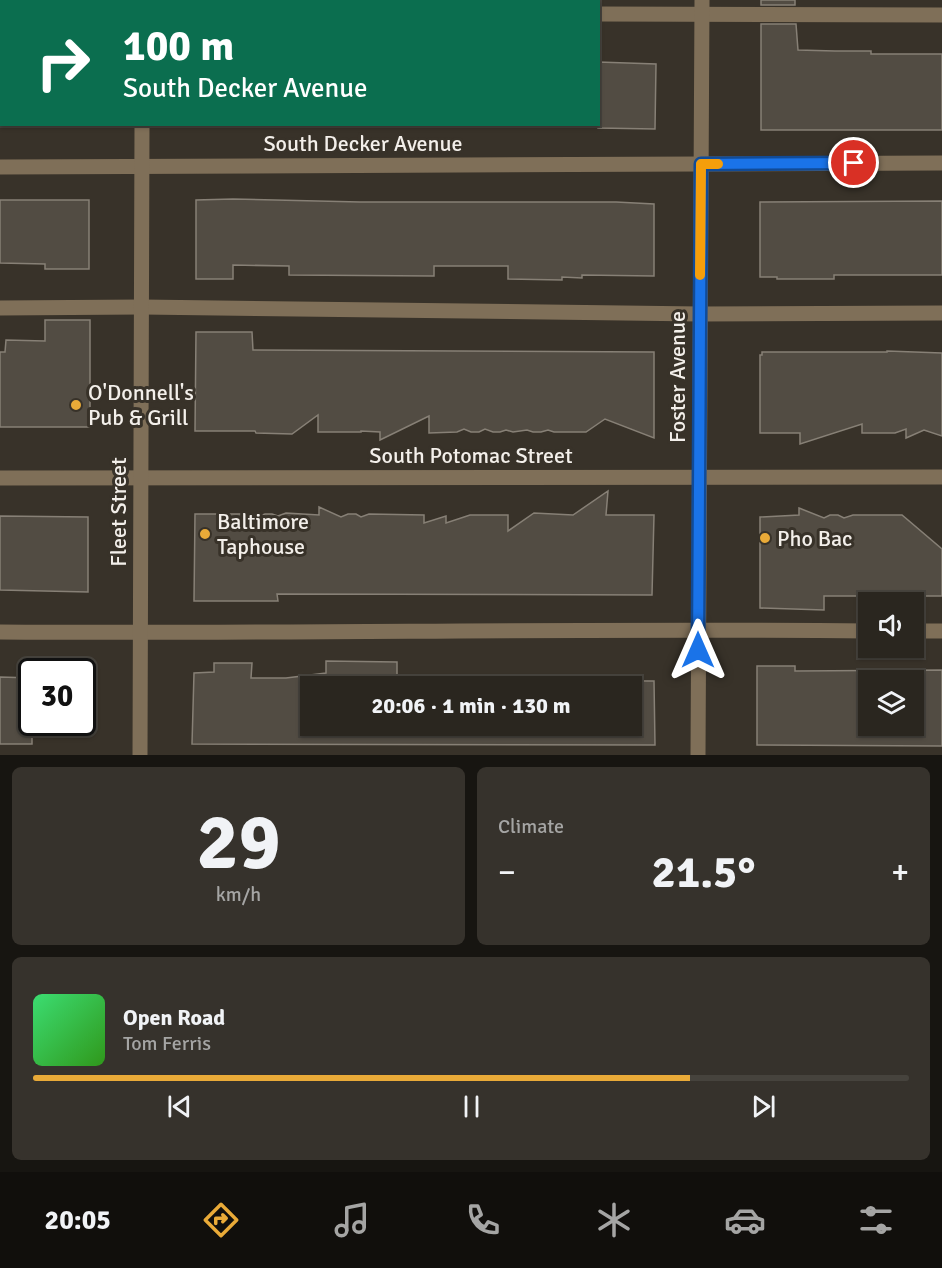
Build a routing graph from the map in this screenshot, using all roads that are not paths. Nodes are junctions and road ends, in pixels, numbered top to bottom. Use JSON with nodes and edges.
{"nodes":[{"id":1,"x":702,"y":7,"type":"edge"},
{"id":2,"x":600,"y":14,"type":"edge"},
{"id":3,"x":942,"y":15,"type":"edge"},
{"id":4,"x":142,"y":126,"type":"edge"},
{"id":5,"x":942,"y":163,"type":"edge"},
{"id":6,"x":701,"y":164,"type":"junction"},
{"id":7,"x":142,"y":166,"type":"junction"},
{"id":8,"x":0,"y":167,"type":"edge"},
{"id":9,"x":142,"y":307,"type":"junction"},
{"id":10,"x":0,"y":308,"type":"edge"},
{"id":11,"x":942,"y":313,"type":"edge"},
{"id":12,"x":700,"y":314,"type":"junction"},
{"id":13,"x":141,"y":477,"type":"junction"},
{"id":14,"x":942,"y":477,"type":"edge"},
{"id":15,"x":0,"y":478,"type":"edge"},
{"id":16,"x":699,"y":478,"type":"junction"},
{"id":17,"x":699,"y":629,"type":"junction"},
{"id":18,"x":858,"y":631,"type":"edge"},
{"id":19,"x":924,"y":631,"type":"edge"},
{"id":20,"x":942,"y":631,"type":"edge"},
{"id":21,"x":0,"y":632,"type":"edge"},
{"id":22,"x":141,"y":633,"type":"junction"},
{"id":23,"x":140,"y":755,"type":"edge"},
{"id":24,"x":698,"y":755,"type":"edge"}],
"edges":[{"from":1,"to":2,"type":"street"},
{"from":1,"to":3,"type":"street"},
{"from":1,"to":6,"type":"street","name":"Foster Avenue"},
{"from":4,"to":7,"type":"street","name":"Fleet Street"},
{"from":5,"to":6,"type":"street","name":"South Decker Avenue"},
{"from":6,"to":7,"type":"street","name":"South Decker Avenue"},
{"from":6,"to":12,"type":"street","name":"Foster Avenue"},
{"from":7,"to":8,"type":"street","name":"South Decker Avenue"},
{"from":7,"to":9,"type":"street","name":"Fleet Street"},
{"from":9,"to":10,"type":"street"},
{"from":9,"to":12,"type":"street"},
{"from":9,"to":13,"type":"street","name":"Fleet Street"},
{"from":11,"to":12,"type":"street"},
{"from":12,"to":16,"type":"street","name":"Foster Avenue"},
{"from":13,"to":15,"type":"street","name":"South Potomac Street"},
{"from":13,"to":16,"type":"street","name":"South Potomac Street"},
{"from":13,"to":22,"type":"street","name":"Fleet Street"},
{"from":14,"to":16,"type":"street","name":"South Potomac Street"},
{"from":16,"to":17,"type":"street","name":"Foster Avenue"},
{"from":17,"to":18,"type":"street"},
{"from":17,"to":22,"type":"street"},
{"from":17,"to":24,"type":"street","name":"Foster Avenue"},
{"from":19,"to":20,"type":"street"},
{"from":21,"to":22,"type":"street"},
{"from":22,"to":23,"type":"street","name":"Fleet Street"}]}
